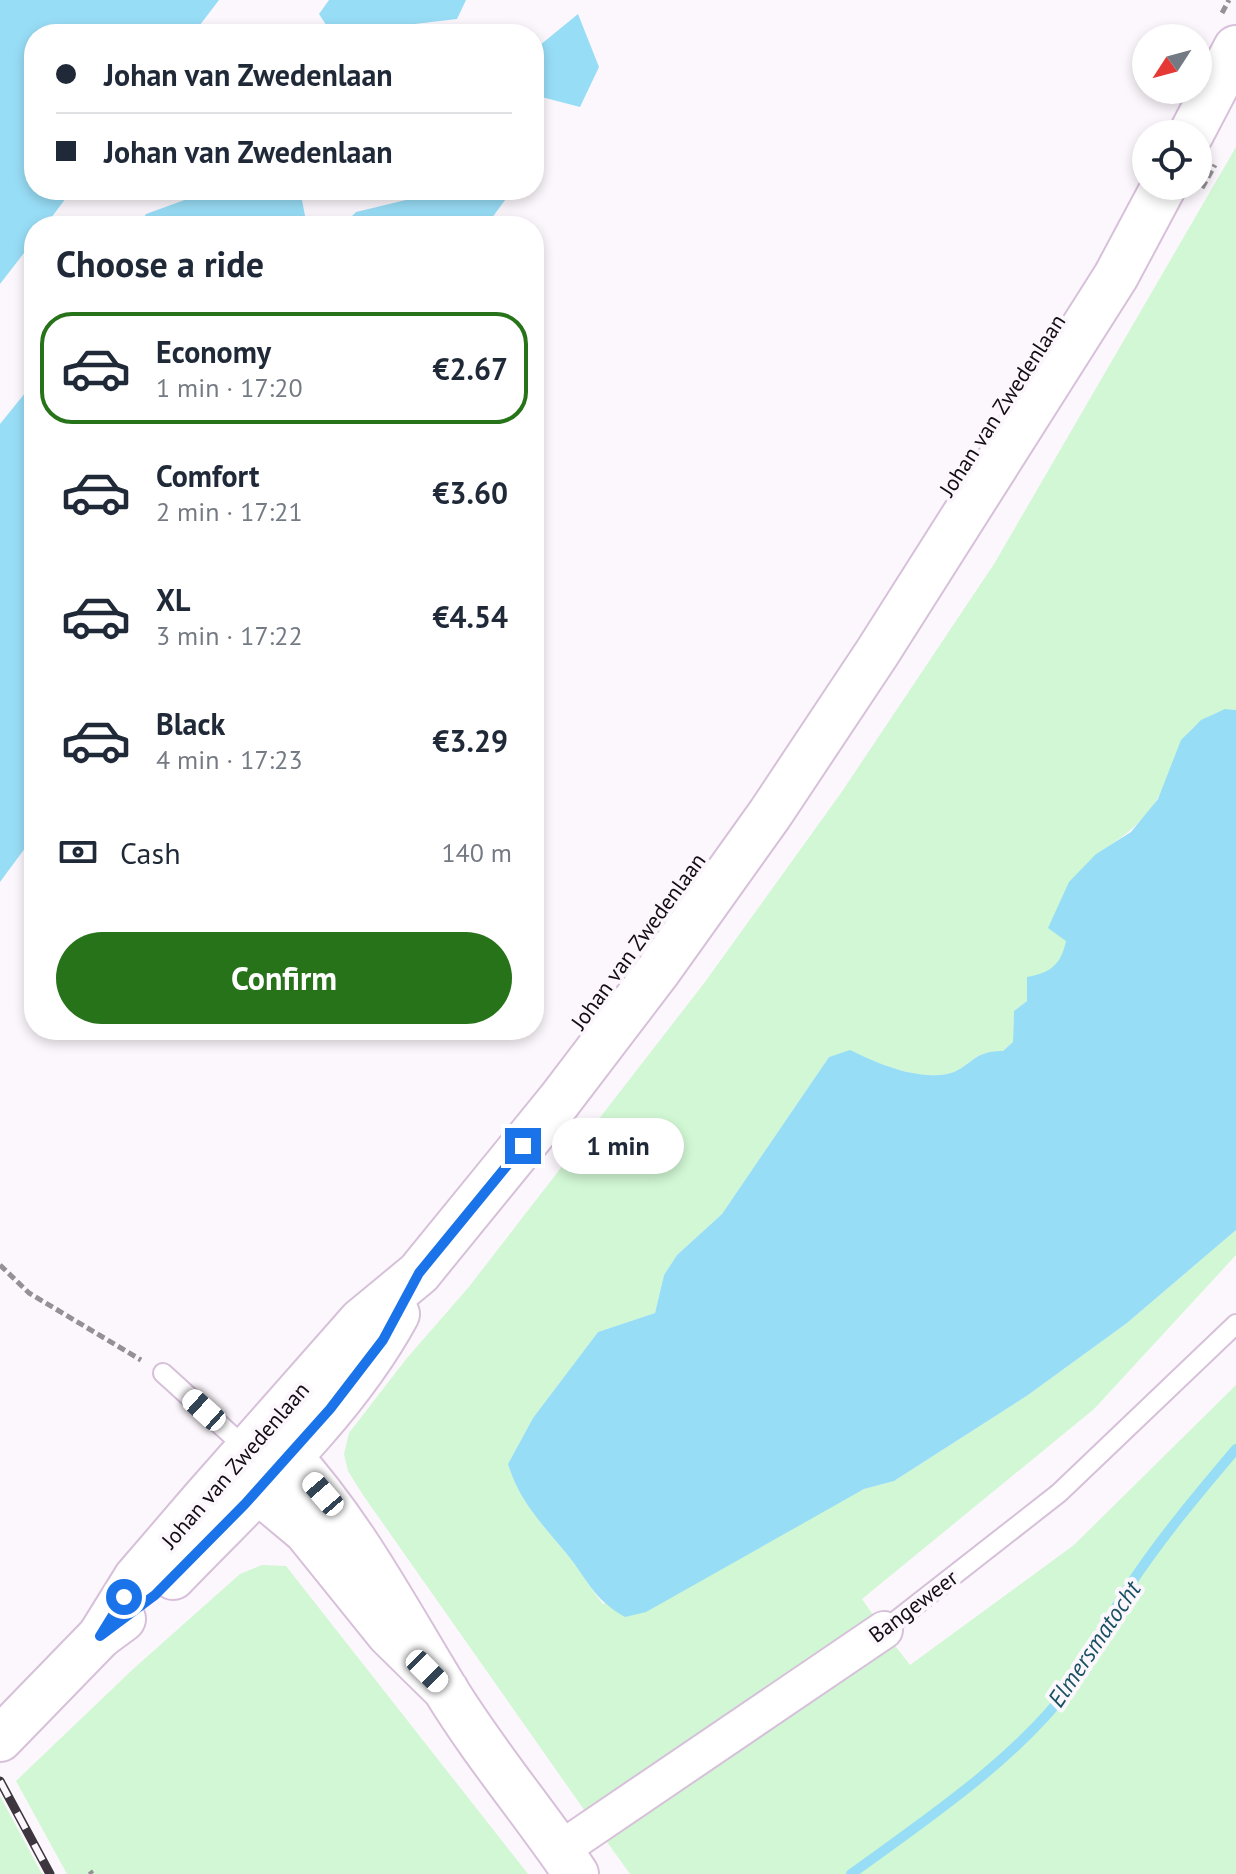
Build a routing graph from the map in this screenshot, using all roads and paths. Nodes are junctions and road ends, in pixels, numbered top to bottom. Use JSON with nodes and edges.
{"nodes":[{"id":1,"x":1236,"y":48,"type":"edge"},
{"id":2,"x":1198,"y":120,"type":"edge"},
{"id":3,"x":1157,"y":200,"type":"edge"},
{"id":4,"x":0,"y":1265,"type":"edge"},
{"id":5,"x":1236,"y":1324,"type":"edge"},
{"id":6,"x":163,"y":1373,"type":"joint"},
{"id":7,"x":264,"y":1465,"type":"junction"},
{"id":8,"x":884,"y":1630,"type":"joint"},
{"id":9,"x":0,"y":1739,"type":"edge"},
{"id":10,"x":568,"y":1862,"type":"edge"}],
"edges":[{"from":1,"to":2,"type":"main road"},
{"from":3,"to":7,"type":"main road","name":"Johan van Zwedenlaan"},
{"from":4,"to":6,"type":"path"},
{"from":5,"to":8,"type":"lane","name":"Bangeweer"},
{"from":6,"to":7,"type":"lane"},
{"from":7,"to":9,"type":"main road","name":"Johan van Zwedenlaan"},
{"from":7,"to":10,"type":"main road","name":"Bangeweer"},
{"from":8,"to":10,"type":"street","name":"Bangeweer"}]}
